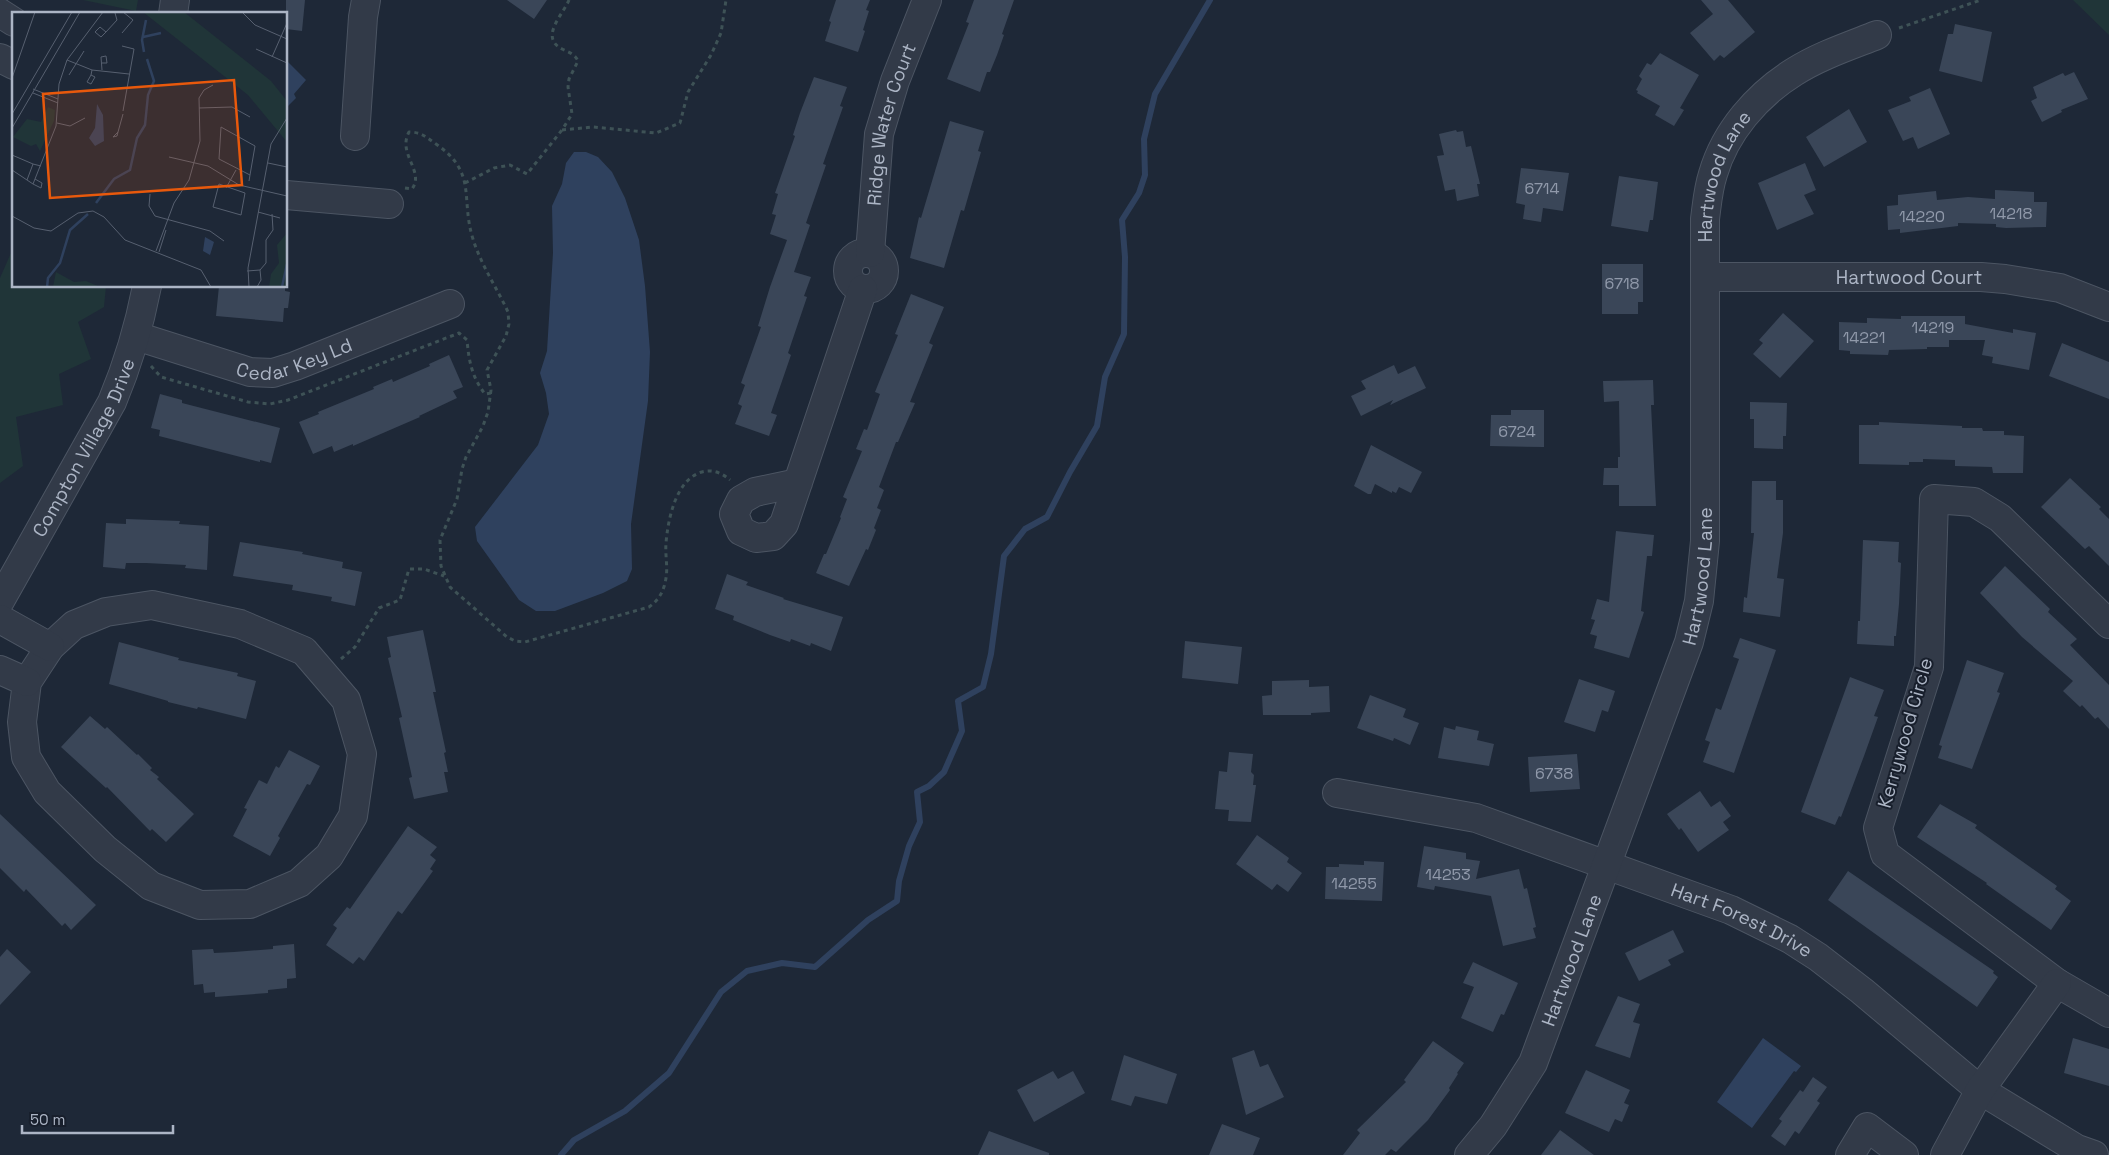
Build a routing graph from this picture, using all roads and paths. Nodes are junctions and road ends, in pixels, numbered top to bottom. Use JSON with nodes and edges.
{"nodes":[{"id":1,"x":366,"y":0,"type":"edge"},
{"id":2,"x":568,"y":0,"type":"edge"},
{"id":3,"x":726,"y":0,"type":"edge"},
{"id":4,"x":927,"y":0,"type":"edge"},
{"id":5,"x":1981,"y":0,"type":"edge"},
{"id":6,"x":0,"y":13,"type":"edge"},
{"id":7,"x":12,"y":21,"type":"edge"},
{"id":8,"x":1877,"y":35,"type":"joint"},
{"id":9,"x":0,"y":58,"type":"edge"},
{"id":10,"x":12,"y":64,"type":"edge"},
{"id":11,"x":562,"y":130,"type":"junction"},
{"id":12,"x":355,"y":136,"type":"dead end"},
{"id":13,"x":465,"y":183,"type":"junction"},
{"id":14,"x":288,"y":196,"type":"edge"},
{"id":15,"x":389,"y":204,"type":"joint"},
{"id":16,"x":1705,"y":277,"type":"junction"},
{"id":17,"x":147,"y":288,"type":"edge"},
{"id":18,"x":450,"y":304,"type":"dead end"},
{"id":19,"x":2109,"y":307,"type":"edge"},
{"id":20,"x":136,"y":336,"type":"junction"},
{"id":21,"x":798,"y":483,"type":"junction"},
{"id":22,"x":747,"y":496,"type":"junction"},
{"id":23,"x":444,"y":576,"type":"junction"},
{"id":24,"x":0,"y":601,"type":"edge"},
{"id":25,"x":0,"y":619,"type":"edge"},
{"id":26,"x":2109,"y":624,"type":"edge"},
{"id":27,"x":50,"y":647,"type":"junction"},
{"id":28,"x":0,"y":670,"type":"edge"},
{"id":29,"x":323,"y":674,"type":"junction"},
{"id":30,"x":27,"y":682,"type":"junction"},
{"id":31,"x":1336,"y":794,"type":"dead end"},
{"id":32,"x":1608,"y":864,"type":"junction"},
{"id":33,"x":2057,"y":983,"type":"junction"},
{"id":34,"x":2109,"y":1013,"type":"edge"},
{"id":35,"x":1980,"y":1090,"type":"junction"},
{"id":36,"x":1469,"y":1155,"type":"edge"},
{"id":37,"x":1850,"y":1155,"type":"edge"},
{"id":38,"x":1904,"y":1155,"type":"edge"},
{"id":39,"x":1945,"y":1155,"type":"edge"},
{"id":40,"x":2094,"y":1155,"type":"edge"}],
"edges":[{"from":1,"to":12,"type":"street"},
{"from":2,"to":11,"type":"path"},
{"from":3,"to":11,"type":"path"},
{"from":4,"to":21,"type":"street","name":"Ridge Water Court"},
{"from":5,"to":8,"type":"path"},
{"from":6,"to":7,"type":"street"},
{"from":8,"to":16,"type":"street","name":"Hartwood Lane"},
{"from":9,"to":10,"type":"street"},
{"from":11,"to":13,"type":"path"},
{"from":13,"to":15,"type":"path"},
{"from":13,"to":23,"type":"path"},
{"from":14,"to":15,"type":"street"},
{"from":16,"to":19,"type":"street","name":"Hartwood Court"},
{"from":16,"to":32,"type":"street","name":"Hartwood Lane"},
{"from":17,"to":20,"type":"street","name":"Compton Village Drive"},
{"from":18,"to":20,"type":"street","name":"Cedar Key Ld"},
{"from":20,"to":24,"type":"street","name":"Compton Village Drive"},
{"from":21,"to":22,"type":"street"},
{"from":21,"to":22,"type":"street","name":"Ridge Water Court"},
{"from":22,"to":23,"type":"path"},
{"from":23,"to":29,"type":"path"},
{"from":25,"to":27,"type":"street"},
{"from":26,"to":33,"type":"street","name":"Kerrywood Circle"},
{"from":27,"to":29,"type":"street"},
{"from":27,"to":30,"type":"street"},
{"from":28,"to":30,"type":"street"},
{"from":29,"to":30,"type":"street"},
{"from":31,"to":32,"type":"street","name":"Hart Forest Drive"},
{"from":32,"to":35,"type":"street","name":"Hart Forest Drive"},
{"from":32,"to":36,"type":"street","name":"Hartwood Lane"},
{"from":33,"to":34,"type":"street","name":"Kerrywood Circle"},
{"from":33,"to":35,"type":"street"},
{"from":35,"to":39,"type":"street"},
{"from":35,"to":40,"type":"street","name":"Hart Forest Drive"},
{"from":37,"to":38,"type":"street"}]}
